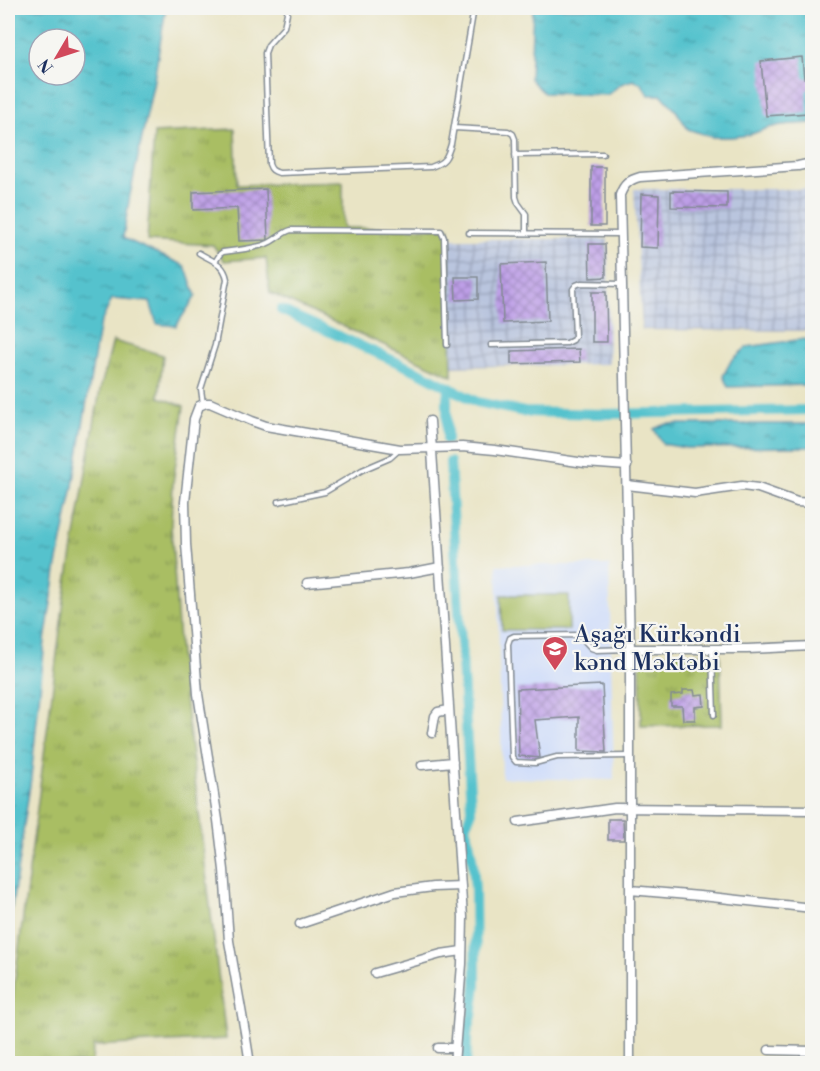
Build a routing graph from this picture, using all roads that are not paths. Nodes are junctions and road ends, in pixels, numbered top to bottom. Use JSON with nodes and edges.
{"nodes":[{"id":1,"x":288,"y":8,"type":"edge"},
{"id":2,"x":474,"y":8,"type":"edge"},
{"id":3,"x":454,"y":128,"type":"junction"},
{"id":4,"x":603,"y":154,"type":"dead end"},
{"id":5,"x":515,"y":155,"type":"junction"},
{"id":6,"x":813,"y":163,"type":"edge"},
{"id":7,"x":469,"y":233,"type":"dead end"},
{"id":8,"x":526,"y":233,"type":"junction"},
{"id":9,"x":621,"y":234,"type":"junction"},
{"id":10,"x":199,"y":253,"type":"dead end"},
{"id":11,"x":215,"y":262,"type":"junction"},
{"id":12,"x":622,"y":284,"type":"junction"},
{"id":13,"x":447,"y":345,"type":"dead end"},
{"id":14,"x":491,"y":345,"type":"dead end"},
{"id":15,"x":203,"y":404,"type":"junction"},
{"id":16,"x":430,"y":421,"type":"dead end"},
{"id":17,"x":432,"y":448,"type":"junction"},
{"id":18,"x":400,"y":449,"type":"junction"},
{"id":19,"x":627,"y":466,"type":"junction"},
{"id":20,"x":627,"y":484,"type":"junction"},
{"id":21,"x":278,"y":502,"type":"dead end"},
{"id":22,"x":813,"y":503,"type":"edge"},
{"id":23,"x":440,"y":567,"type":"junction"},
{"id":24,"x":307,"y":583,"type":"dead end"},
{"id":25,"x":813,"y":646,"type":"edge"},
{"id":26,"x":630,"y":649,"type":"junction"},
{"id":27,"x":712,"y":649,"type":"junction"},
{"id":28,"x":449,"y":710,"type":"junction"},
{"id":29,"x":714,"y":715,"type":"dead end"},
{"id":30,"x":432,"y":733,"type":"dead end"},
{"id":31,"x":631,"y":756,"type":"junction"},
{"id":32,"x":453,"y":762,"type":"junction"},
{"id":33,"x":422,"y":765,"type":"dead end"},
{"id":34,"x":631,"y":808,"type":"junction"},
{"id":35,"x":813,"y":810,"type":"edge"},
{"id":36,"x":518,"y":822,"type":"dead end"},
{"id":37,"x":460,"y":886,"type":"junction"},
{"id":38,"x":630,"y":890,"type":"junction"},
{"id":39,"x":813,"y":908,"type":"edge"},
{"id":40,"x":300,"y":924,"type":"dead end"},
{"id":41,"x":462,"y":951,"type":"junction"},
{"id":42,"x":375,"y":973,"type":"dead end"},
{"id":43,"x":438,"y":1048,"type":"dead end"},
{"id":44,"x":454,"y":1048,"type":"junction"},
{"id":45,"x":769,"y":1050,"type":"dead end"},
{"id":46,"x":813,"y":1051,"type":"edge"},
{"id":47,"x":250,"y":1064,"type":"edge"},
{"id":48,"x":453,"y":1064,"type":"edge"},
{"id":49,"x":630,"y":1064,"type":"edge"}],
"edges":[{"from":1,"to":3,"type":"lane"},
{"from":2,"to":3,"type":"lane"},
{"from":3,"to":5,"type":"lane"},
{"from":4,"to":5,"type":"lane"},
{"from":5,"to":8,"type":"lane"},
{"from":6,"to":9,"type":"street"},
{"from":7,"to":8,"type":"lane"},
{"from":8,"to":9,"type":"lane"},
{"from":9,"to":12,"type":"street"},
{"from":10,"to":11,"type":"lane"},
{"from":11,"to":13,"type":"lane"},
{"from":11,"to":15,"type":"lane"},
{"from":12,"to":14,"type":"lane"},
{"from":12,"to":19,"type":"street"},
{"from":15,"to":18,"type":"street"},
{"from":15,"to":47,"type":"street"},
{"from":16,"to":17,"type":"street"},
{"from":17,"to":18,"type":"street"},
{"from":17,"to":19,"type":"street"},
{"from":17,"to":23,"type":"street"},
{"from":18,"to":21,"type":"lane"},
{"from":19,"to":20,"type":"street"},
{"from":20,"to":22,"type":"street"},
{"from":20,"to":26,"type":"street"},
{"from":23,"to":24,"type":"street"},
{"from":23,"to":28,"type":"street"},
{"from":25,"to":27,"type":"street"},
{"from":26,"to":27,"type":"street"},
{"from":26,"to":31,"type":"street"},
{"from":26,"to":31,"type":"lane"},
{"from":27,"to":29,"type":"lane"},
{"from":28,"to":30,"type":"street"},
{"from":28,"to":32,"type":"street"},
{"from":31,"to":34,"type":"street"},
{"from":32,"to":33,"type":"street"},
{"from":32,"to":37,"type":"street"},
{"from":34,"to":35,"type":"street"},
{"from":34,"to":36,"type":"street"},
{"from":34,"to":38,"type":"street"},
{"from":37,"to":40,"type":"street"},
{"from":37,"to":41,"type":"street"},
{"from":38,"to":39,"type":"street"},
{"from":38,"to":49,"type":"street"},
{"from":41,"to":42,"type":"street"},
{"from":41,"to":44,"type":"street"},
{"from":43,"to":44,"type":"street"},
{"from":44,"to":48,"type":"street"},
{"from":45,"to":46,"type":"street"}]}
